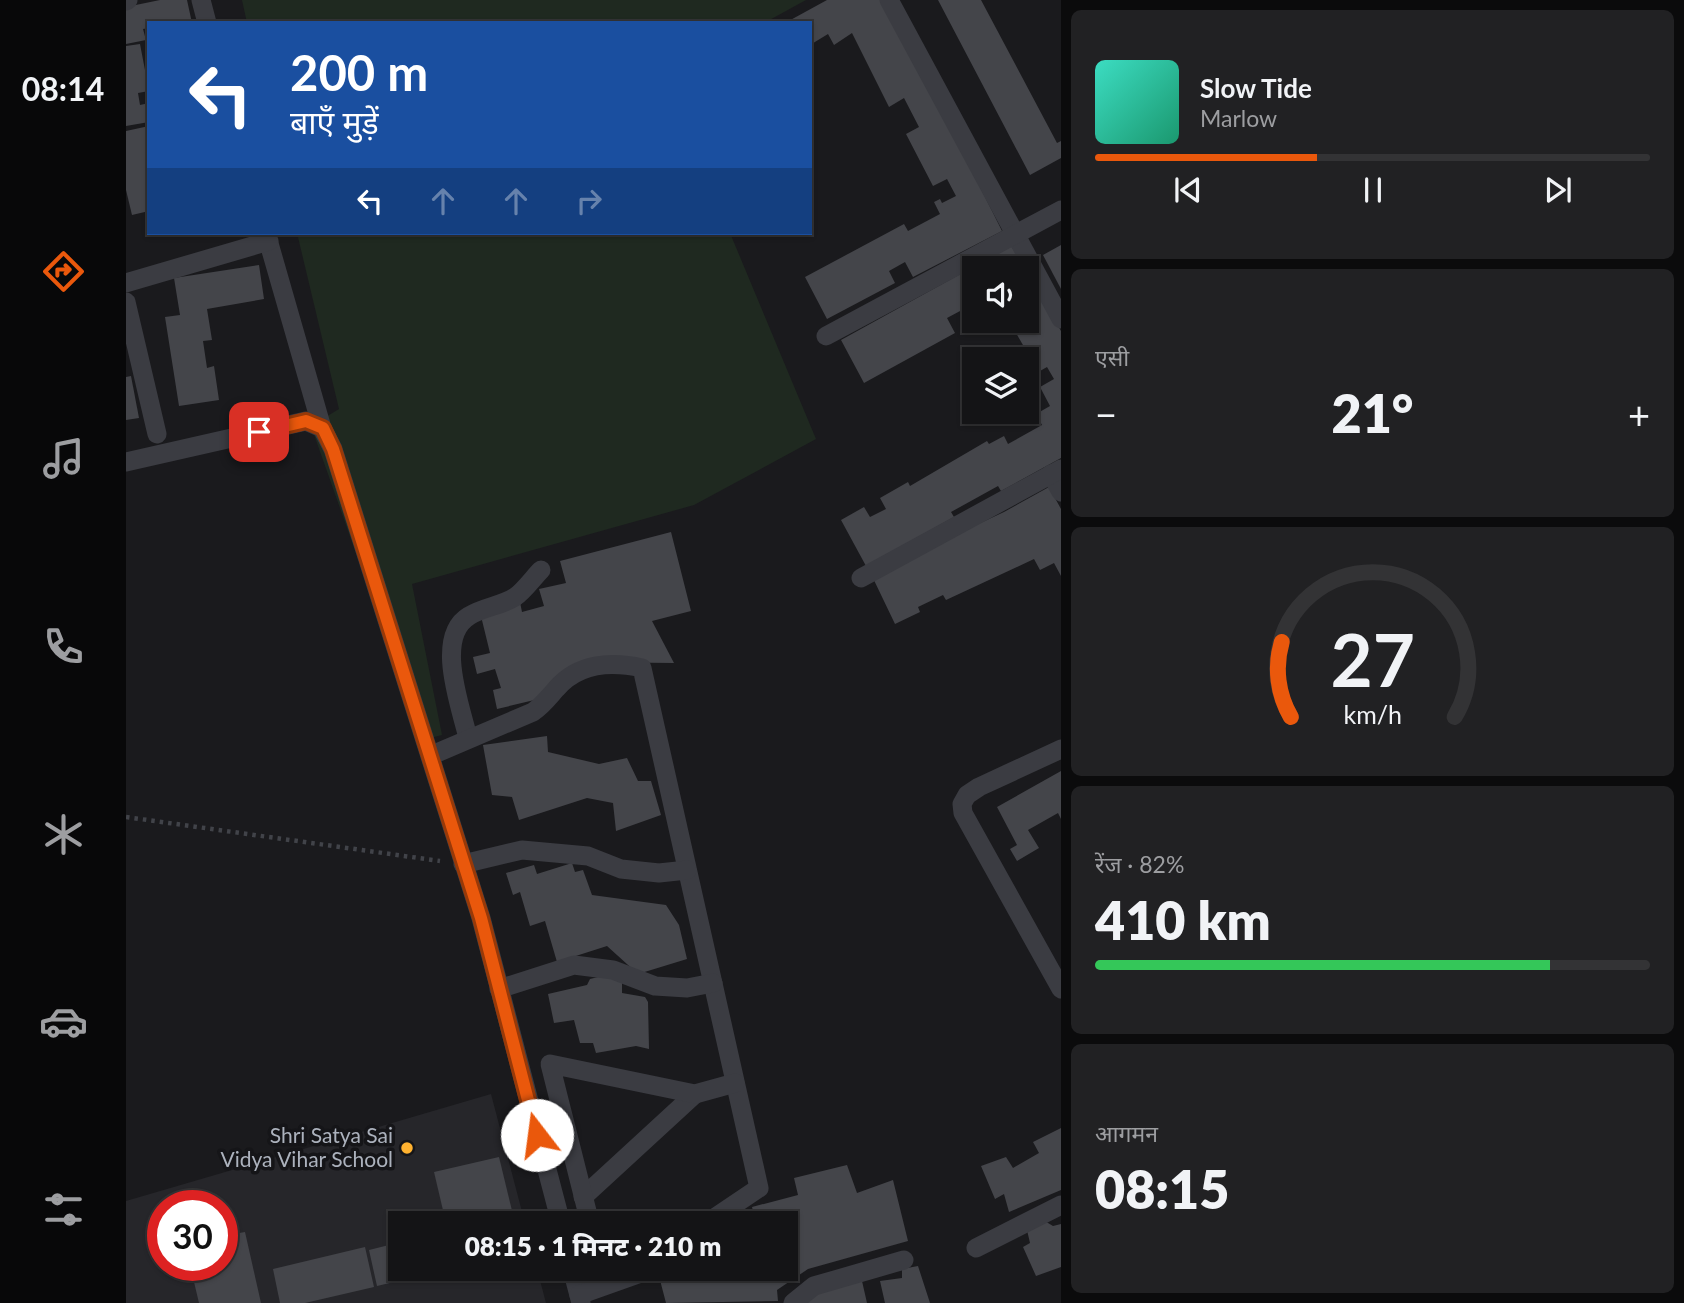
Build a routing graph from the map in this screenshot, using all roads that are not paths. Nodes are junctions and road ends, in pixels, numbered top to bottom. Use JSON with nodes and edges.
{"nodes":[{"id":1,"x":201,"y":0,"type":"edge"},
{"id":2,"x":889,"y":0,"type":"edge"},
{"id":3,"x":206,"y":21,"type":"edge"},
{"id":4,"x":1061,"y":210,"type":"edge"},
{"id":5,"x":1016,"y":234,"type":"junction"},
{"id":6,"x":267,"y":237,"type":"edge"},
{"id":7,"x":126,"y":283,"type":"edge"},
{"id":8,"x":126,"y":302,"type":"edge"},
{"id":9,"x":1061,"y":319,"type":"edge"},
{"id":10,"x":826,"y":336,"type":"dead end"},
{"id":11,"x":323,"y":428,"type":"junction"},
{"id":12,"x":157,"y":434,"type":"dead end"},
{"id":13,"x":126,"y":462,"type":"edge"},
{"id":14,"x":1056,"y":471,"type":"edge"},
{"id":15,"x":1061,"y":492,"type":"edge"},
{"id":16,"x":541,"y":570,"type":"dead end"},
{"id":17,"x":861,"y":578,"type":"dead end"},
{"id":18,"x":468,"y":738,"type":"junction"},
{"id":19,"x":1061,"y":749,"type":"edge"},
{"id":20,"x":432,"y":755,"type":"junction"},
{"id":21,"x":463,"y":864,"type":"junction"},
{"id":22,"x":687,"y":870,"type":"junction"},
{"id":23,"x":713,"y":984,"type":"junction"},
{"id":24,"x":499,"y":989,"type":"junction"},
{"id":25,"x":1061,"y":989,"type":"edge"},
{"id":26,"x":735,"y":1083,"type":"junction"},
{"id":27,"x":695,"y":1094,"type":"junction"},
{"id":28,"x":583,"y":1197,"type":"junction"},
{"id":29,"x":1061,"y":1205,"type":"edge"},
{"id":30,"x":558,"y":1211,"type":"edge"},
{"id":31,"x":587,"y":1211,"type":"edge"},
{"id":32,"x":725,"y":1211,"type":"edge"},
{"id":33,"x":976,"y":1248,"type":"dead end"},
{"id":34,"x":904,"y":1260,"type":"dead end"},
{"id":35,"x":575,"y":1281,"type":"edge"},
{"id":36,"x":600,"y":1281,"type":"edge"},
{"id":37,"x":580,"y":1299,"type":"edge"},
{"id":38,"x":793,"y":1303,"type":"edge"}],
"edges":[{"from":1,"to":3,"type":"street"},
{"from":2,"to":5,"type":"street"},
{"from":4,"to":5,"type":"street"},
{"from":5,"to":9,"type":"street"},
{"from":5,"to":10,"type":"street"},
{"from":6,"to":7,"type":"street"},
{"from":6,"to":11,"type":"street"},
{"from":8,"to":12,"type":"street"},
{"from":11,"to":13,"type":"street"},
{"from":11,"to":20,"type":"street"},
{"from":14,"to":15,"type":"street"},
{"from":14,"to":17,"type":"street"},
{"from":16,"to":18,"type":"street"},
{"from":18,"to":20,"type":"street"},
{"from":18,"to":22,"type":"street"},
{"from":19,"to":25,"type":"street"},
{"from":20,"to":21,"type":"street"},
{"from":21,"to":22,"type":"street"},
{"from":21,"to":24,"type":"street"},
{"from":22,"to":23,"type":"street"},
{"from":23,"to":24,"type":"street"},
{"from":23,"to":26,"type":"street"},
{"from":24,"to":30,"type":"street"},
{"from":26,"to":27,"type":"street"},
{"from":26,"to":32,"type":"street"},
{"from":27,"to":28,"type":"street"},
{"from":27,"to":28,"type":"street"},
{"from":28,"to":31,"type":"street"},
{"from":29,"to":33,"type":"street"},
{"from":34,"to":38,"type":"street"},
{"from":35,"to":37,"type":"street"},
{"from":36,"to":37,"type":"street"}]}
